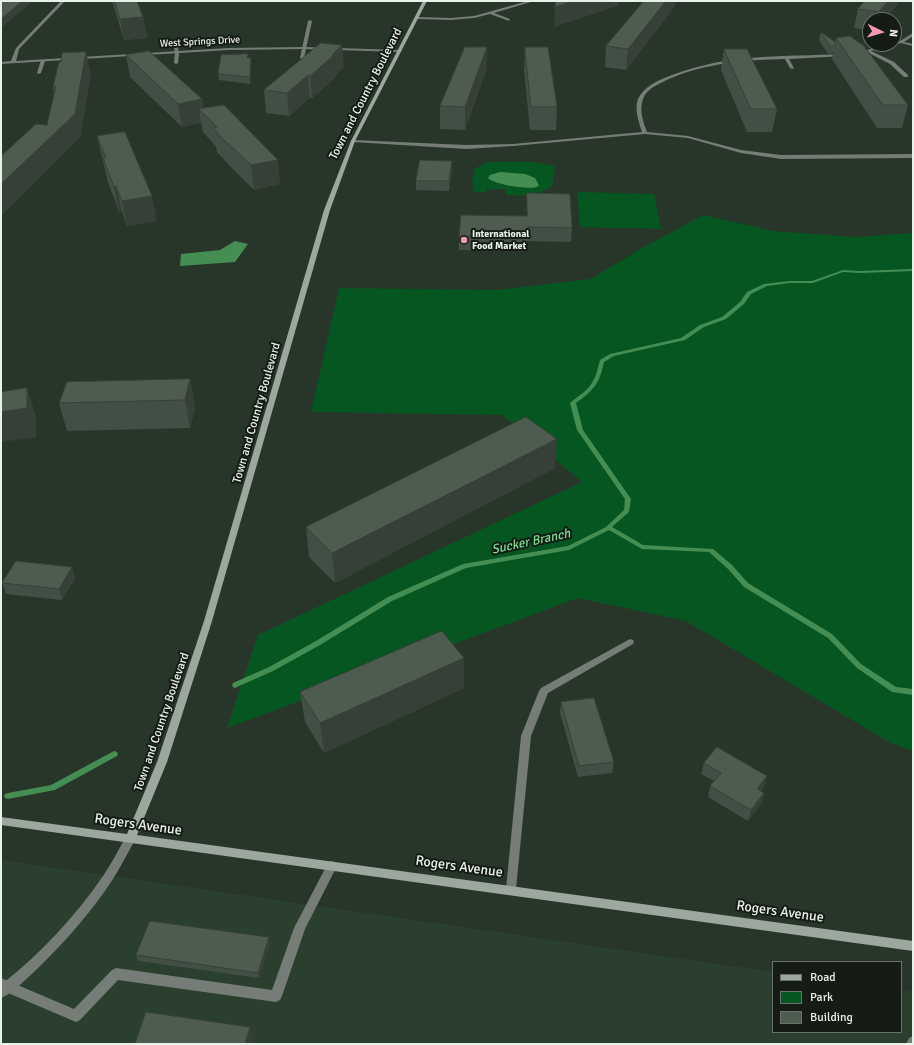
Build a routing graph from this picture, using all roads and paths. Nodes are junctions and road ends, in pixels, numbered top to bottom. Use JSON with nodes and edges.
{"nodes":[{"id":1,"x":63,"y":1,"type":"edge"},
{"id":2,"x":425,"y":1,"type":"edge"},
{"id":3,"x":532,"y":1,"type":"edge"},
{"id":4,"x":491,"y":13,"type":"junction"},
{"id":5,"x":417,"y":18,"type":"junction"},
{"id":6,"x":509,"y":20,"type":"dead end"},
{"id":7,"x":310,"y":21,"type":"dead end"},
{"id":8,"x":913,"y":34,"type":"edge"},
{"id":9,"x":902,"y":41,"type":"edge"},
{"id":10,"x":175,"y":42,"type":"dead end"},
{"id":11,"x":902,"y":42,"type":"edge"},
{"id":12,"x":913,"y":45,"type":"edge"},
{"id":13,"x":305,"y":48,"type":"junction"},
{"id":14,"x":400,"y":51,"type":"junction"},
{"id":15,"x":177,"y":52,"type":"junction"},
{"id":16,"x":863,"y":52,"type":"edge"},
{"id":17,"x":870,"y":52,"type":"edge"},
{"id":18,"x":854,"y":54,"type":"edge"},
{"id":19,"x":847,"y":55,"type":"edge"},
{"id":20,"x":302,"y":58,"type":"edge"},
{"id":21,"x":787,"y":58,"type":"junction"},
{"id":22,"x":43,"y":61,"type":"junction"},
{"id":23,"x":13,"y":62,"type":"junction"},
{"id":24,"x":1,"y":63,"type":"edge"},
{"id":25,"x":176,"y":63,"type":"dead end"},
{"id":26,"x":792,"y":68,"type":"dead end"},
{"id":27,"x":39,"y":73,"type":"dead end"},
{"id":28,"x":906,"y":76,"type":"dead end"},
{"id":29,"x":644,"y":133,"type":"junction"},
{"id":30,"x":353,"y":141,"type":"junction"},
{"id":31,"x":913,"y":156,"type":"edge"},
{"id":32,"x":630,"y":642,"type":"dead end"},
{"id":33,"x":1,"y":821,"type":"edge"},
{"id":34,"x":130,"y":839,"type":"junction"},
{"id":35,"x":332,"y":866,"type":"junction"},
{"id":36,"x":511,"y":889,"type":"junction"},
{"id":37,"x":913,"y":946,"type":"edge"},
{"id":38,"x":3,"y":988,"type":"edge"}],
"edges":[{"from":1,"to":23,"type":"street"},
{"from":2,"to":5,"type":"street","name":"Town and Country Boulevard"},
{"from":3,"to":4,"type":"street"},
{"from":4,"to":5,"type":"street"},
{"from":4,"to":6,"type":"street"},
{"from":5,"to":14,"type":"street","name":"Town and Country Boulevard"},
{"from":7,"to":13,"type":"street"},
{"from":8,"to":9,"type":"street"},
{"from":10,"to":15,"type":"street"},
{"from":11,"to":12,"type":"street"},
{"from":13,"to":14,"type":"street","name":"West Springs Drive"},
{"from":13,"to":15,"type":"street","name":"West Springs Drive"},
{"from":13,"to":20,"type":"street"},
{"from":14,"to":30,"type":"street","name":"Town and Country Boulevard"},
{"from":15,"to":22,"type":"street","name":"West Springs Drive"},
{"from":15,"to":25,"type":"street"},
{"from":16,"to":18,"type":"street"},
{"from":17,"to":28,"type":"street"},
{"from":19,"to":21,"type":"street"},
{"from":21,"to":26,"type":"street"},
{"from":21,"to":29,"type":"street"},
{"from":22,"to":23,"type":"street","name":"West Springs Drive"},
{"from":22,"to":27,"type":"street"},
{"from":23,"to":24,"type":"street","name":"West Springs Drive"},
{"from":29,"to":30,"type":"street"},
{"from":29,"to":31,"type":"street"},
{"from":30,"to":34,"type":"street","name":"Town and Country Boulevard"},
{"from":32,"to":36,"type":"street"},
{"from":33,"to":34,"type":"street","name":"Rogers Avenue"},
{"from":34,"to":35,"type":"street","name":"Rogers Avenue"},
{"from":34,"to":38,"type":"street"},
{"from":35,"to":36,"type":"street","name":"Rogers Avenue"},
{"from":35,"to":38,"type":"street"},
{"from":36,"to":37,"type":"street","name":"Rogers Avenue"}]}
